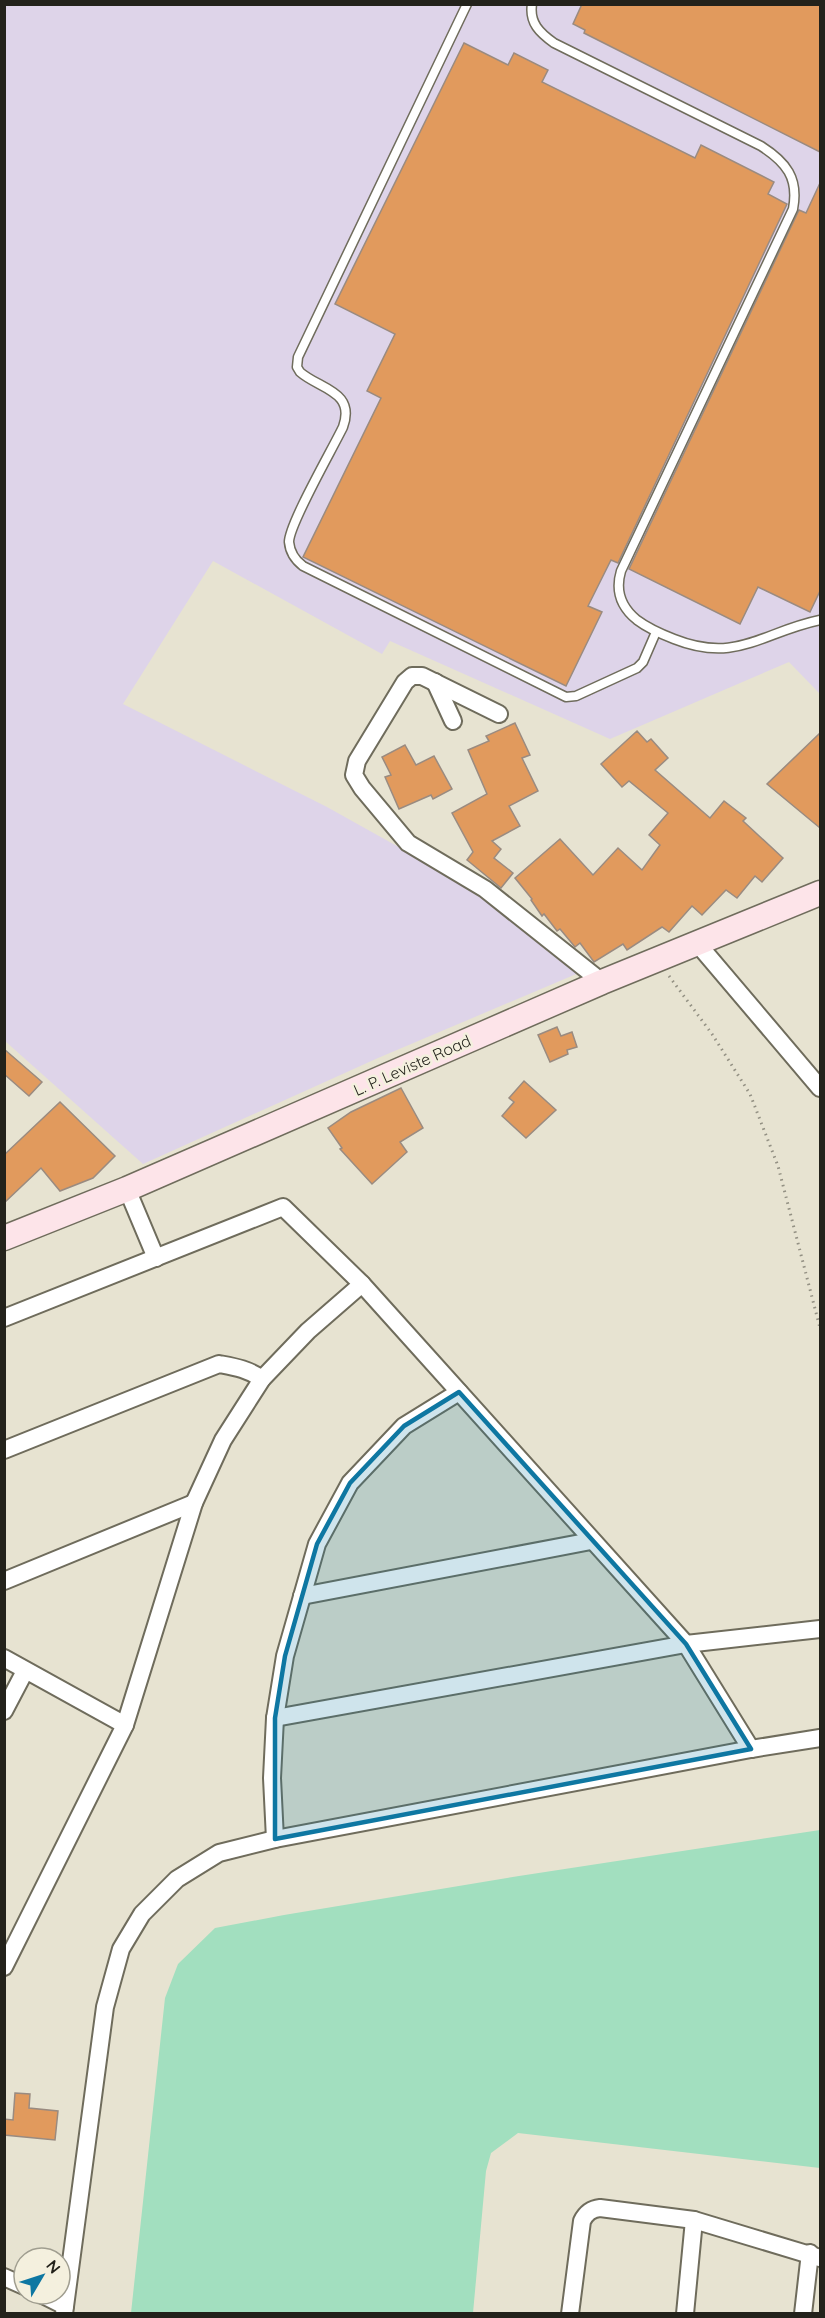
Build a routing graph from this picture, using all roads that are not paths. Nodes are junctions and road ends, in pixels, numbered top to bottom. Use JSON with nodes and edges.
{"nodes":[{"id":1,"x":467,"y":4,"type":"edge"},
{"id":2,"x":532,"y":4,"type":"edge"},
{"id":3,"x":820,"y":620,"type":"edge"},
{"id":4,"x":657,"y":632,"type":"junction"},
{"id":5,"x":435,"y":682,"type":"junction"},
{"id":6,"x":500,"y":714,"type":"dead end"},
{"id":7,"x":453,"y":721,"type":"dead end"},
{"id":8,"x":820,"y":893,"type":"edge"},
{"id":9,"x":697,"y":943,"type":"junction"},
{"id":10,"x":602,"y":982,"type":"junction"},
{"id":11,"x":820,"y":1088,"type":"edge"},
{"id":12,"x":127,"y":1189,"type":"junction"},
{"id":13,"x":4,"y":1238,"type":"edge"},
{"id":14,"x":156,"y":1258,"type":"junction"},
{"id":15,"x":362,"y":1284,"type":"junction"},
{"id":16,"x":4,"y":1318,"type":"edge"},
{"id":17,"x":262,"y":1379,"type":"junction"},
{"id":18,"x":459,"y":1392,"type":"junction"},
{"id":19,"x":4,"y":1450,"type":"edge"},
{"id":20,"x":194,"y":1503,"type":"junction"},
{"id":21,"x":591,"y":1541,"type":"junction"},
{"id":22,"x":4,"y":1581,"type":"edge"},
{"id":23,"x":302,"y":1596,"type":"junction"},
{"id":24,"x":820,"y":1629,"type":"edge"},
{"id":25,"x":686,"y":1644,"type":"junction"},
{"id":26,"x":4,"y":1658,"type":"edge"},
{"id":27,"x":25,"y":1671,"type":"junction"},
{"id":28,"x":4,"y":1711,"type":"edge"},
{"id":29,"x":275,"y":1718,"type":"junction"},
{"id":30,"x":125,"y":1725,"type":"junction"},
{"id":31,"x":820,"y":1738,"type":"edge"},
{"id":32,"x":751,"y":1749,"type":"junction"},
{"id":33,"x":275,"y":1839,"type":"junction"},
{"id":34,"x":4,"y":1967,"type":"edge"},
{"id":35,"x":694,"y":2220,"type":"junction"},
{"id":36,"x":815,"y":2256,"type":"edge"},
{"id":37,"x":65,"y":2310,"type":"edge"},
{"id":38,"x":570,"y":2313,"type":"edge"},
{"id":39,"x":685,"y":2313,"type":"edge"},
{"id":40,"x":803,"y":2313,"type":"edge"}],
"edges":[{"from":1,"to":4,"type":"lane"},
{"from":2,"to":4,"type":"lane"},
{"from":3,"to":4,"type":"lane"},
{"from":5,"to":6,"type":"street"},
{"from":5,"to":7,"type":"street"},
{"from":5,"to":10,"type":"street"},
{"from":8,"to":9,"type":"main road","name":"L. P. Leviste Road"},
{"from":9,"to":10,"type":"main road","name":"L. P. Leviste Road"},
{"from":9,"to":11,"type":"street"},
{"from":10,"to":12,"type":"main road","name":"L. P. Leviste Road"},
{"from":12,"to":13,"type":"main road","name":"L. P. Leviste Road"},
{"from":12,"to":14,"type":"street"},
{"from":14,"to":15,"type":"street"},
{"from":14,"to":16,"type":"street"},
{"from":15,"to":17,"type":"street"},
{"from":15,"to":18,"type":"street"},
{"from":17,"to":19,"type":"street"},
{"from":17,"to":20,"type":"street"},
{"from":18,"to":21,"type":"street"},
{"from":18,"to":23,"type":"street"},
{"from":20,"to":22,"type":"street"},
{"from":20,"to":30,"type":"street"},
{"from":21,"to":23,"type":"street"},
{"from":21,"to":25,"type":"street"},
{"from":23,"to":29,"type":"street"},
{"from":24,"to":25,"type":"street"},
{"from":25,"to":29,"type":"street"},
{"from":25,"to":32,"type":"street"},
{"from":26,"to":27,"type":"street"},
{"from":27,"to":28,"type":"street"},
{"from":27,"to":30,"type":"street"},
{"from":29,"to":33,"type":"street"},
{"from":30,"to":34,"type":"street"},
{"from":31,"to":32,"type":"street"},
{"from":32,"to":33,"type":"street"},
{"from":33,"to":37,"type":"street"},
{"from":35,"to":36,"type":"street"},
{"from":35,"to":38,"type":"street"},
{"from":35,"to":39,"type":"street"},
{"from":36,"to":40,"type":"street"}]}
